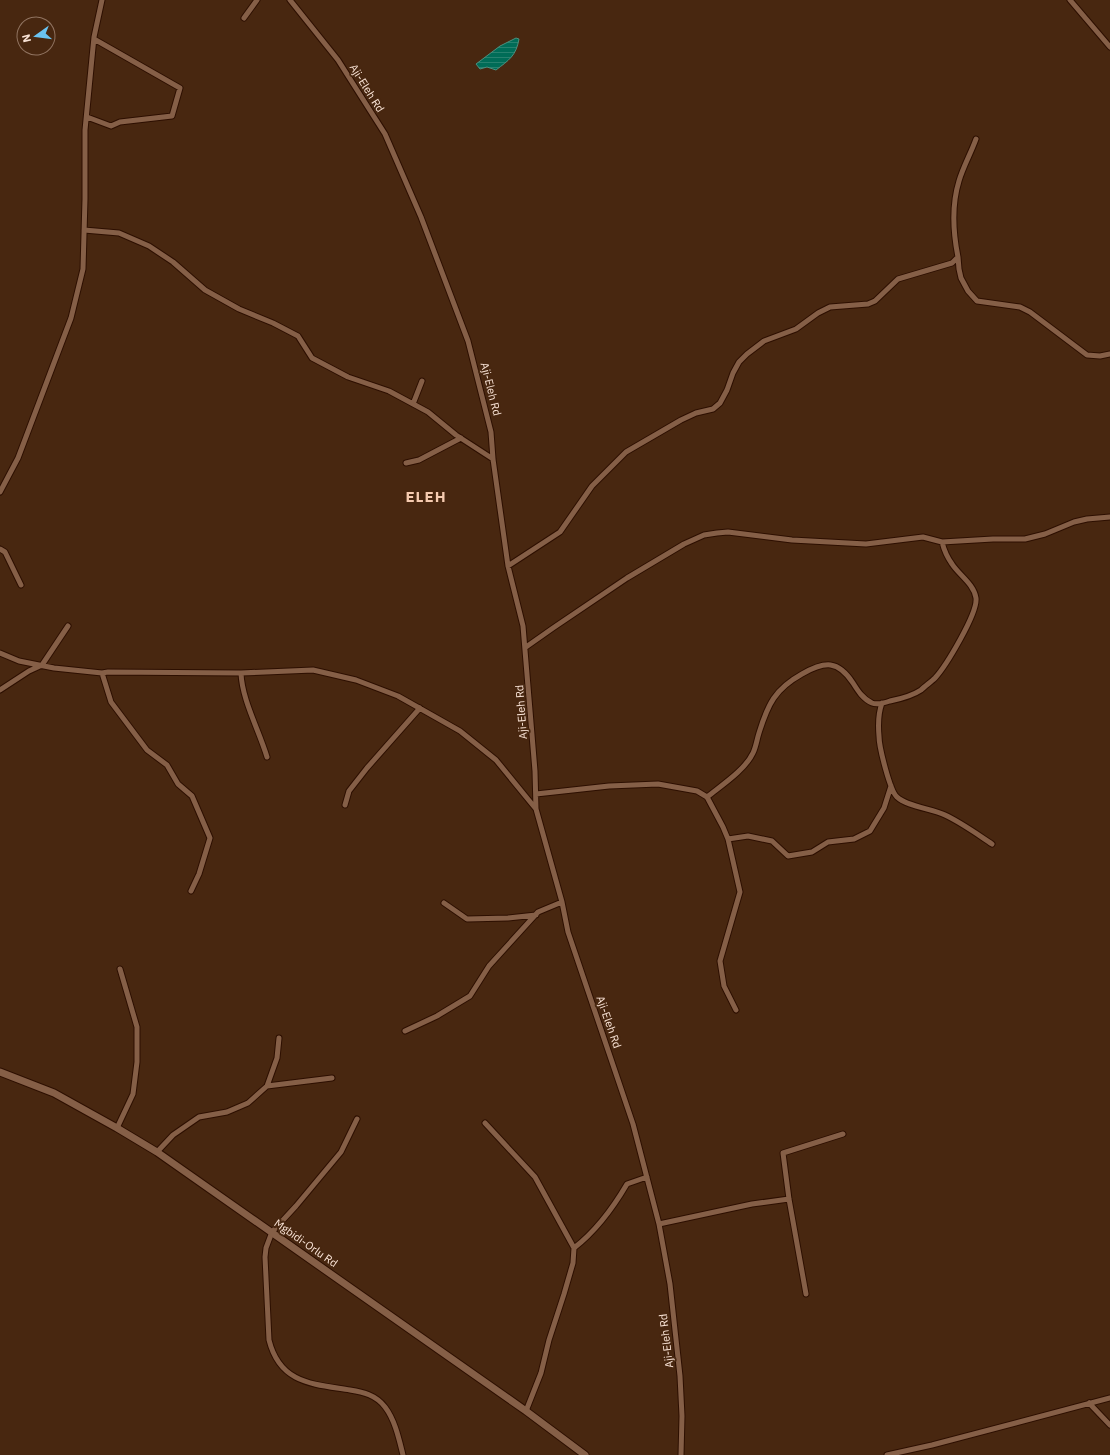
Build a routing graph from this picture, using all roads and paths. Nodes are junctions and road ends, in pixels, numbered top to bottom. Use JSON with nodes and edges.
{"nodes":[{"id":1,"x":102,"y":0,"type":"edge"},
{"id":2,"x":257,"y":0,"type":"edge"},
{"id":3,"x":290,"y":0,"type":"edge"},
{"id":4,"x":1070,"y":0,"type":"edge"},
{"id":5,"x":244,"y":18,"type":"dead end"},
{"id":6,"x":94,"y":39,"type":"junction"},
{"id":7,"x":1110,"y":47,"type":"edge"},
{"id":8,"x":87,"y":117,"type":"junction"},
{"id":9,"x":976,"y":139,"type":"dead end"},
{"id":10,"x":84,"y":230,"type":"junction"},
{"id":11,"x":958,"y":257,"type":"junction"},
{"id":12,"x":1110,"y":354,"type":"edge"},
{"id":13,"x":422,"y":381,"type":"dead end"},
{"id":14,"x":413,"y":404,"type":"junction"},
{"id":15,"x":461,"y":438,"type":"junction"},
{"id":16,"x":494,"y":459,"type":"junction"},
{"id":17,"x":406,"y":463,"type":"dead end"},
{"id":18,"x":0,"y":492,"type":"edge"},
{"id":19,"x":1110,"y":516,"type":"edge"},
{"id":20,"x":942,"y":542,"type":"junction"},
{"id":21,"x":0,"y":550,"type":"edge"},
{"id":22,"x":508,"y":566,"type":"junction"},
{"id":23,"x":21,"y":585,"type":"dead end"},
{"id":24,"x":68,"y":626,"type":"dead end"},
{"id":25,"x":526,"y":647,"type":"junction"},
{"id":26,"x":0,"y":653,"type":"edge"},
{"id":27,"x":42,"y":665,"type":"junction"},
{"id":28,"x":102,"y":673,"type":"junction"},
{"id":29,"x":241,"y":673,"type":"junction"},
{"id":30,"x":0,"y":690,"type":"edge"},
{"id":31,"x":882,"y":703,"type":"junction"},
{"id":32,"x":420,"y":708,"type":"junction"},
{"id":33,"x":267,"y":757,"type":"dead end"},
{"id":34,"x":891,"y":786,"type":"junction"},
{"id":35,"x":536,"y":794,"type":"junction"},
{"id":36,"x":707,"y":797,"type":"junction"},
{"id":37,"x":345,"y":805,"type":"dead end"},
{"id":38,"x":536,"y":809,"type":"junction"},
{"id":39,"x":728,"y":839,"type":"junction"},
{"id":40,"x":992,"y":844,"type":"dead end"},
{"id":41,"x":192,"y":891,"type":"dead end"},
{"id":42,"x":562,"y":902,"type":"junction"},
{"id":43,"x":444,"y":903,"type":"dead end"},
{"id":44,"x":536,"y":915,"type":"junction"},
{"id":45,"x":120,"y":969,"type":"dead end"},
{"id":46,"x":736,"y":1010,"type":"dead end"},
{"id":47,"x":405,"y":1031,"type":"dead end"},
{"id":48,"x":279,"y":1038,"type":"dead end"},
{"id":49,"x":0,"y":1072,"type":"edge"},
{"id":50,"x":332,"y":1078,"type":"dead end"},
{"id":51,"x":267,"y":1086,"type":"junction"},
{"id":52,"x":357,"y":1119,"type":"dead end"},
{"id":53,"x":485,"y":1123,"type":"dead end"},
{"id":54,"x":117,"y":1128,"type":"junction"},
{"id":55,"x":843,"y":1134,"type":"dead end"},
{"id":56,"x":157,"y":1152,"type":"junction"},
{"id":57,"x":647,"y":1177,"type":"junction"},
{"id":58,"x":789,"y":1199,"type":"junction"},
{"id":59,"x":658,"y":1224,"type":"junction"},
{"id":60,"x":272,"y":1232,"type":"junction"},
{"id":61,"x":574,"y":1248,"type":"junction"},
{"id":62,"x":806,"y":1294,"type":"dead end"},
{"id":63,"x":1110,"y":1398,"type":"edge"},
{"id":64,"x":1089,"y":1403,"type":"junction"},
{"id":65,"x":526,"y":1411,"type":"junction"},
{"id":66,"x":1110,"y":1425,"type":"edge"},
{"id":67,"x":403,"y":1455,"type":"edge"},
{"id":68,"x":585,"y":1455,"type":"edge"},
{"id":69,"x":681,"y":1455,"type":"edge"},
{"id":70,"x":887,"y":1455,"type":"edge"}],
"edges":[{"from":1,"to":6,"type":"street"},
{"from":2,"to":5,"type":"street"},
{"from":3,"to":16,"type":"street","name":"Aji-Eleh Rd"},
{"from":4,"to":7,"type":"street"},
{"from":6,"to":8,"type":"street"},
{"from":6,"to":8,"type":"street"},
{"from":8,"to":10,"type":"street"},
{"from":9,"to":11,"type":"street"},
{"from":10,"to":14,"type":"street"},
{"from":10,"to":18,"type":"street"},
{"from":11,"to":12,"type":"street"},
{"from":11,"to":22,"type":"street"},
{"from":13,"to":14,"type":"street"},
{"from":14,"to":15,"type":"street"},
{"from":15,"to":16,"type":"street"},
{"from":15,"to":17,"type":"street"},
{"from":16,"to":22,"type":"street","name":"Aji-Eleh Rd"},
{"from":19,"to":20,"type":"street"},
{"from":20,"to":25,"type":"street"},
{"from":20,"to":31,"type":"street"},
{"from":21,"to":23,"type":"street"},
{"from":22,"to":25,"type":"street","name":"Aji-Eleh Rd"},
{"from":24,"to":27,"type":"street"},
{"from":25,"to":35,"type":"street","name":"Aji-Eleh Rd"},
{"from":26,"to":27,"type":"street"},
{"from":27,"to":28,"type":"street"},
{"from":27,"to":30,"type":"street"},
{"from":28,"to":29,"type":"street"},
{"from":28,"to":41,"type":"street"},
{"from":29,"to":32,"type":"street"},
{"from":29,"to":33,"type":"street"},
{"from":31,"to":34,"type":"street"},
{"from":31,"to":36,"type":"street"},
{"from":32,"to":37,"type":"street"},
{"from":32,"to":38,"type":"street"},
{"from":34,"to":39,"type":"street"},
{"from":34,"to":40,"type":"street"},
{"from":35,"to":36,"type":"street"},
{"from":35,"to":38,"type":"street","name":"Aji-Eleh Rd"},
{"from":36,"to":39,"type":"street"},
{"from":38,"to":42,"type":"street","name":"Aji-Eleh Rd"},
{"from":39,"to":46,"type":"street"},
{"from":42,"to":44,"type":"street"},
{"from":42,"to":57,"type":"street","name":"Aji-Eleh Rd"},
{"from":43,"to":44,"type":"street"},
{"from":44,"to":47,"type":"street"},
{"from":45,"to":54,"type":"street"},
{"from":48,"to":51,"type":"street"},
{"from":49,"to":54,"type":"main road","name":"Mgbidi-Orlu Rd"},
{"from":50,"to":51,"type":"street"},
{"from":51,"to":56,"type":"street"},
{"from":52,"to":60,"type":"street"},
{"from":53,"to":61,"type":"street"},
{"from":54,"to":56,"type":"main road","name":"Mgbidi-Orlu Rd"},
{"from":55,"to":58,"type":"street"},
{"from":56,"to":60,"type":"main road","name":"Mgbidi-Orlu Rd"},
{"from":57,"to":59,"type":"street","name":"Aji-Eleh Rd"},
{"from":57,"to":61,"type":"street"},
{"from":58,"to":59,"type":"street"},
{"from":58,"to":62,"type":"street"},
{"from":59,"to":69,"type":"street","name":"Aji-Eleh Rd"},
{"from":60,"to":65,"type":"main road","name":"Mgbidi-Orlu Rd"},
{"from":60,"to":67,"type":"street"},
{"from":61,"to":65,"type":"street"},
{"from":63,"to":64,"type":"street"},
{"from":64,"to":66,"type":"street"},
{"from":64,"to":70,"type":"street"},
{"from":65,"to":68,"type":"main road","name":"Mgbidi-Orlu Rd"}]}
